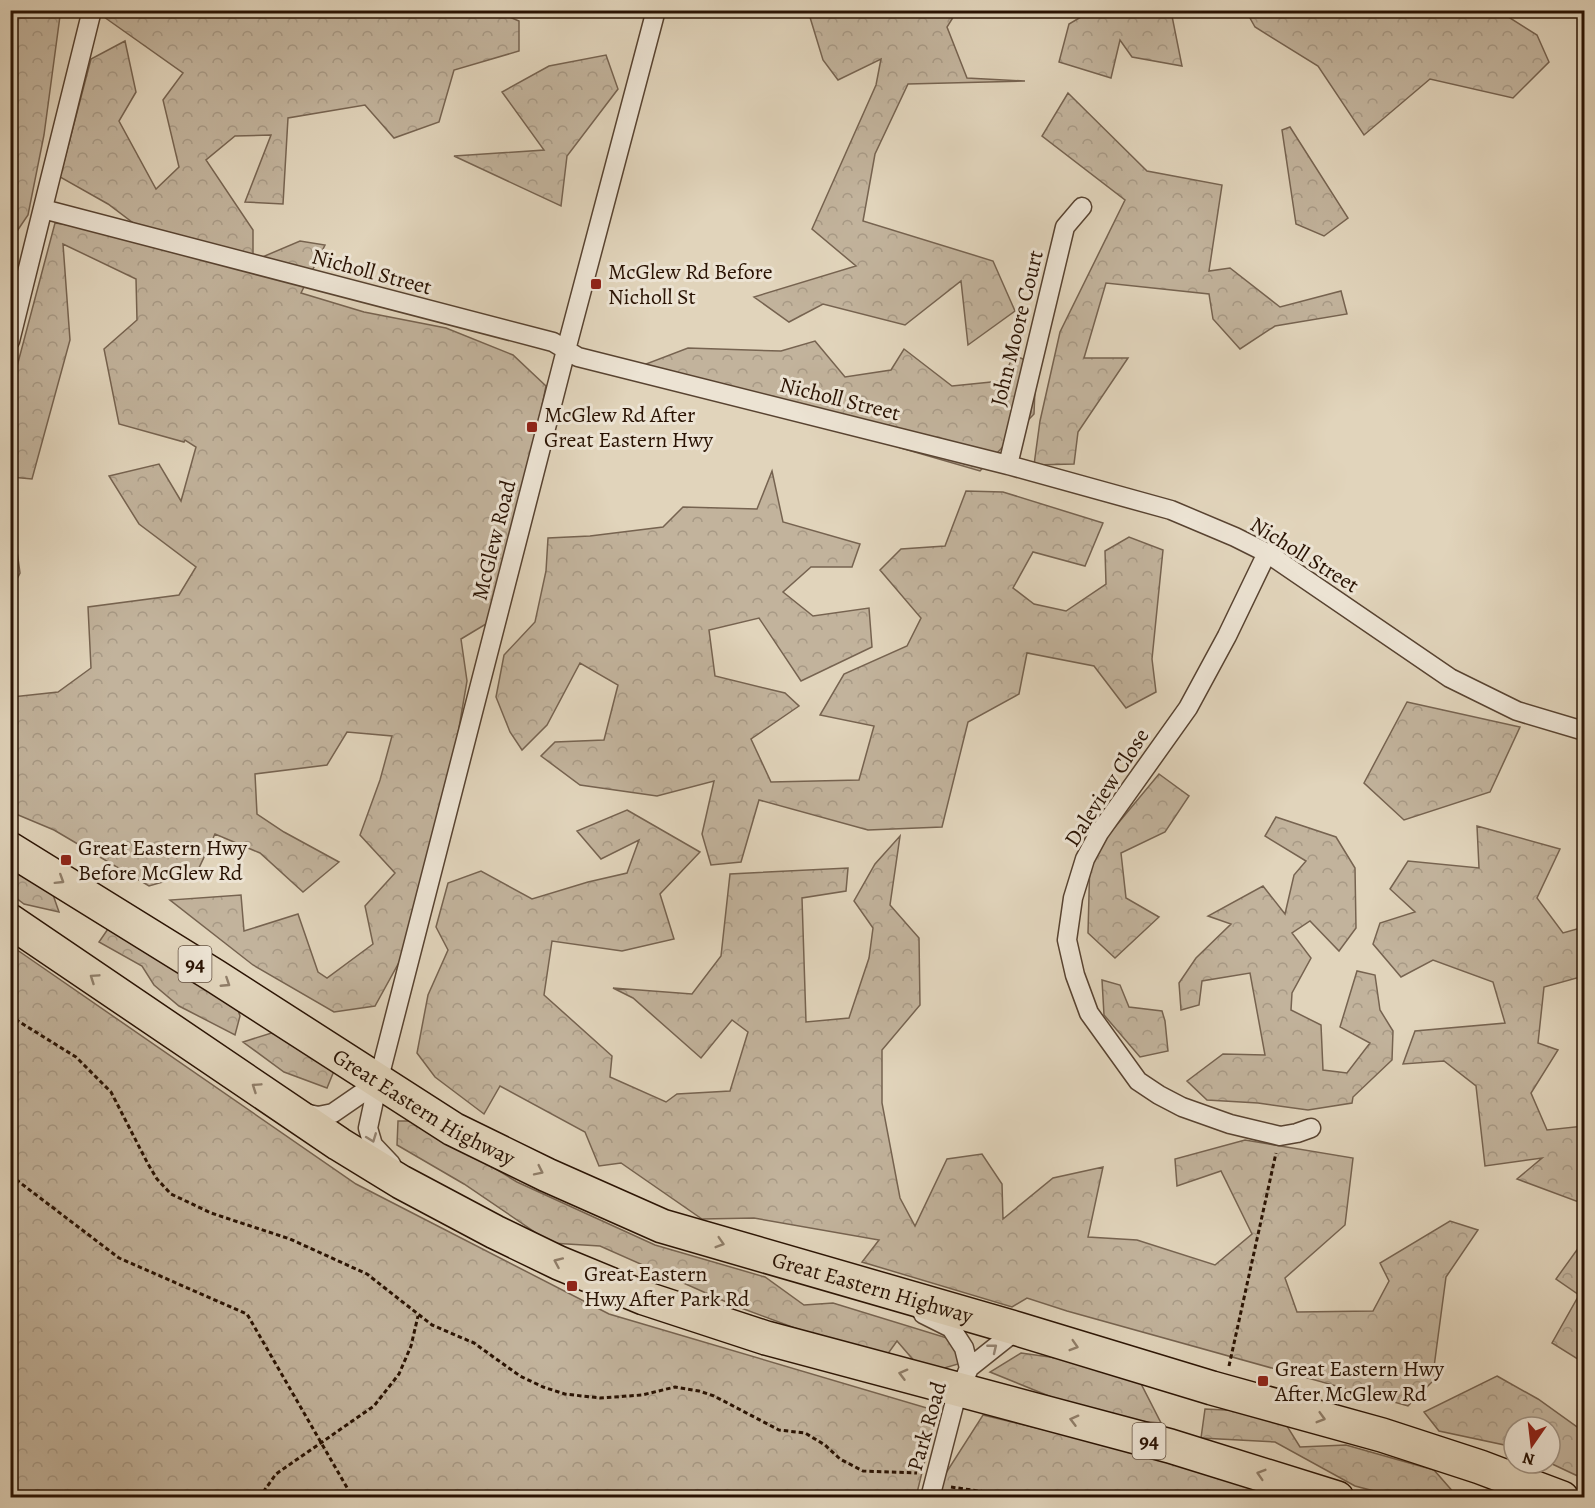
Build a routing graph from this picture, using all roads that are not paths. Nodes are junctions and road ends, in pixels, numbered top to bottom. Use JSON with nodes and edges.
{"nodes":[{"id":1,"x":92,"y":10,"type":"edge"},
{"id":2,"x":656,"y":10,"type":"edge"},
{"id":3,"x":1082,"y":207,"type":"dead end"},
{"id":4,"x":43,"y":209,"type":"junction"},
{"id":5,"x":10,"y":341,"type":"edge"},
{"id":6,"x":566,"y":350,"type":"junction"},
{"id":7,"x":1008,"y":465,"type":"junction"},
{"id":8,"x":1267,"y":554,"type":"junction"},
{"id":9,"x":1584,"y":731,"type":"edge"},
{"id":10,"x":10,"y":849,"type":"edge"},
{"id":11,"x":10,"y":921,"type":"edge"},
{"id":12,"x":378,"y":1082,"type":"junction"},
{"id":13,"x":292,"y":1111,"type":"junction"},
{"id":14,"x":1311,"y":1128,"type":"dead end"},
{"id":15,"x":440,"y":1203,"type":"junction"},
{"id":16,"x":898,"y":1295,"type":"junction"},
{"id":17,"x":1018,"y":1329,"type":"junction"},
{"id":18,"x":964,"y":1379,"type":"junction"},
{"id":19,"x":932,"y":1490,"type":"edge"},
{"id":20,"x":1337,"y":1497,"type":"edge"},
{"id":21,"x":1562,"y":1497,"type":"edge"}],
"edges":[{"from":1,"to":4,"type":"street"},
{"from":2,"to":6,"type":"street","name":"McGlew Road"},
{"from":3,"to":7,"type":"street","name":"John Moore Court"},
{"from":4,"to":5,"type":"street"},
{"from":4,"to":6,"type":"street","name":"Nicholl Street"},
{"from":6,"to":7,"type":"street","name":"Nicholl Street"},
{"from":6,"to":12,"type":"street","name":"McGlew Road"},
{"from":7,"to":8,"type":"street","name":"Nicholl Street"},
{"from":8,"to":9,"type":"street","name":"Nicholl Street"},
{"from":8,"to":14,"type":"street","name":"Daleview Close"},
{"from":10,"to":12,"type":"highway","name":"Great Eastern Highway","number":"94","one_way":true},
{"from":13,"to":11,"type":"highway","number":"94","one_way":true},
{"from":12,"to":13,"type":"street"},
{"from":12,"to":15,"type":"street","name":"McGlew Road","one_way":true},
{"from":12,"to":16,"type":"highway","name":"Great Eastern Highway","number":"94","one_way":true},
{"from":13,"to":15,"type":"highway","number":"94"},
{"from":18,"to":15,"type":"highway","number":"94","one_way":true},
{"from":16,"to":17,"type":"highway","name":"Great Eastern Highway","number":"94"},
{"from":16,"to":18,"type":"street","name":"Park Road"},
{"from":18,"to":17,"type":"street","name":"Park Road","one_way":true},
{"from":17,"to":21,"type":"highway","name":"Great Eastern Highway","number":"94","one_way":true},
{"from":18,"to":19,"type":"street","name":"Park Road"},
{"from":20,"to":18,"type":"highway","number":"94","one_way":true}]}
